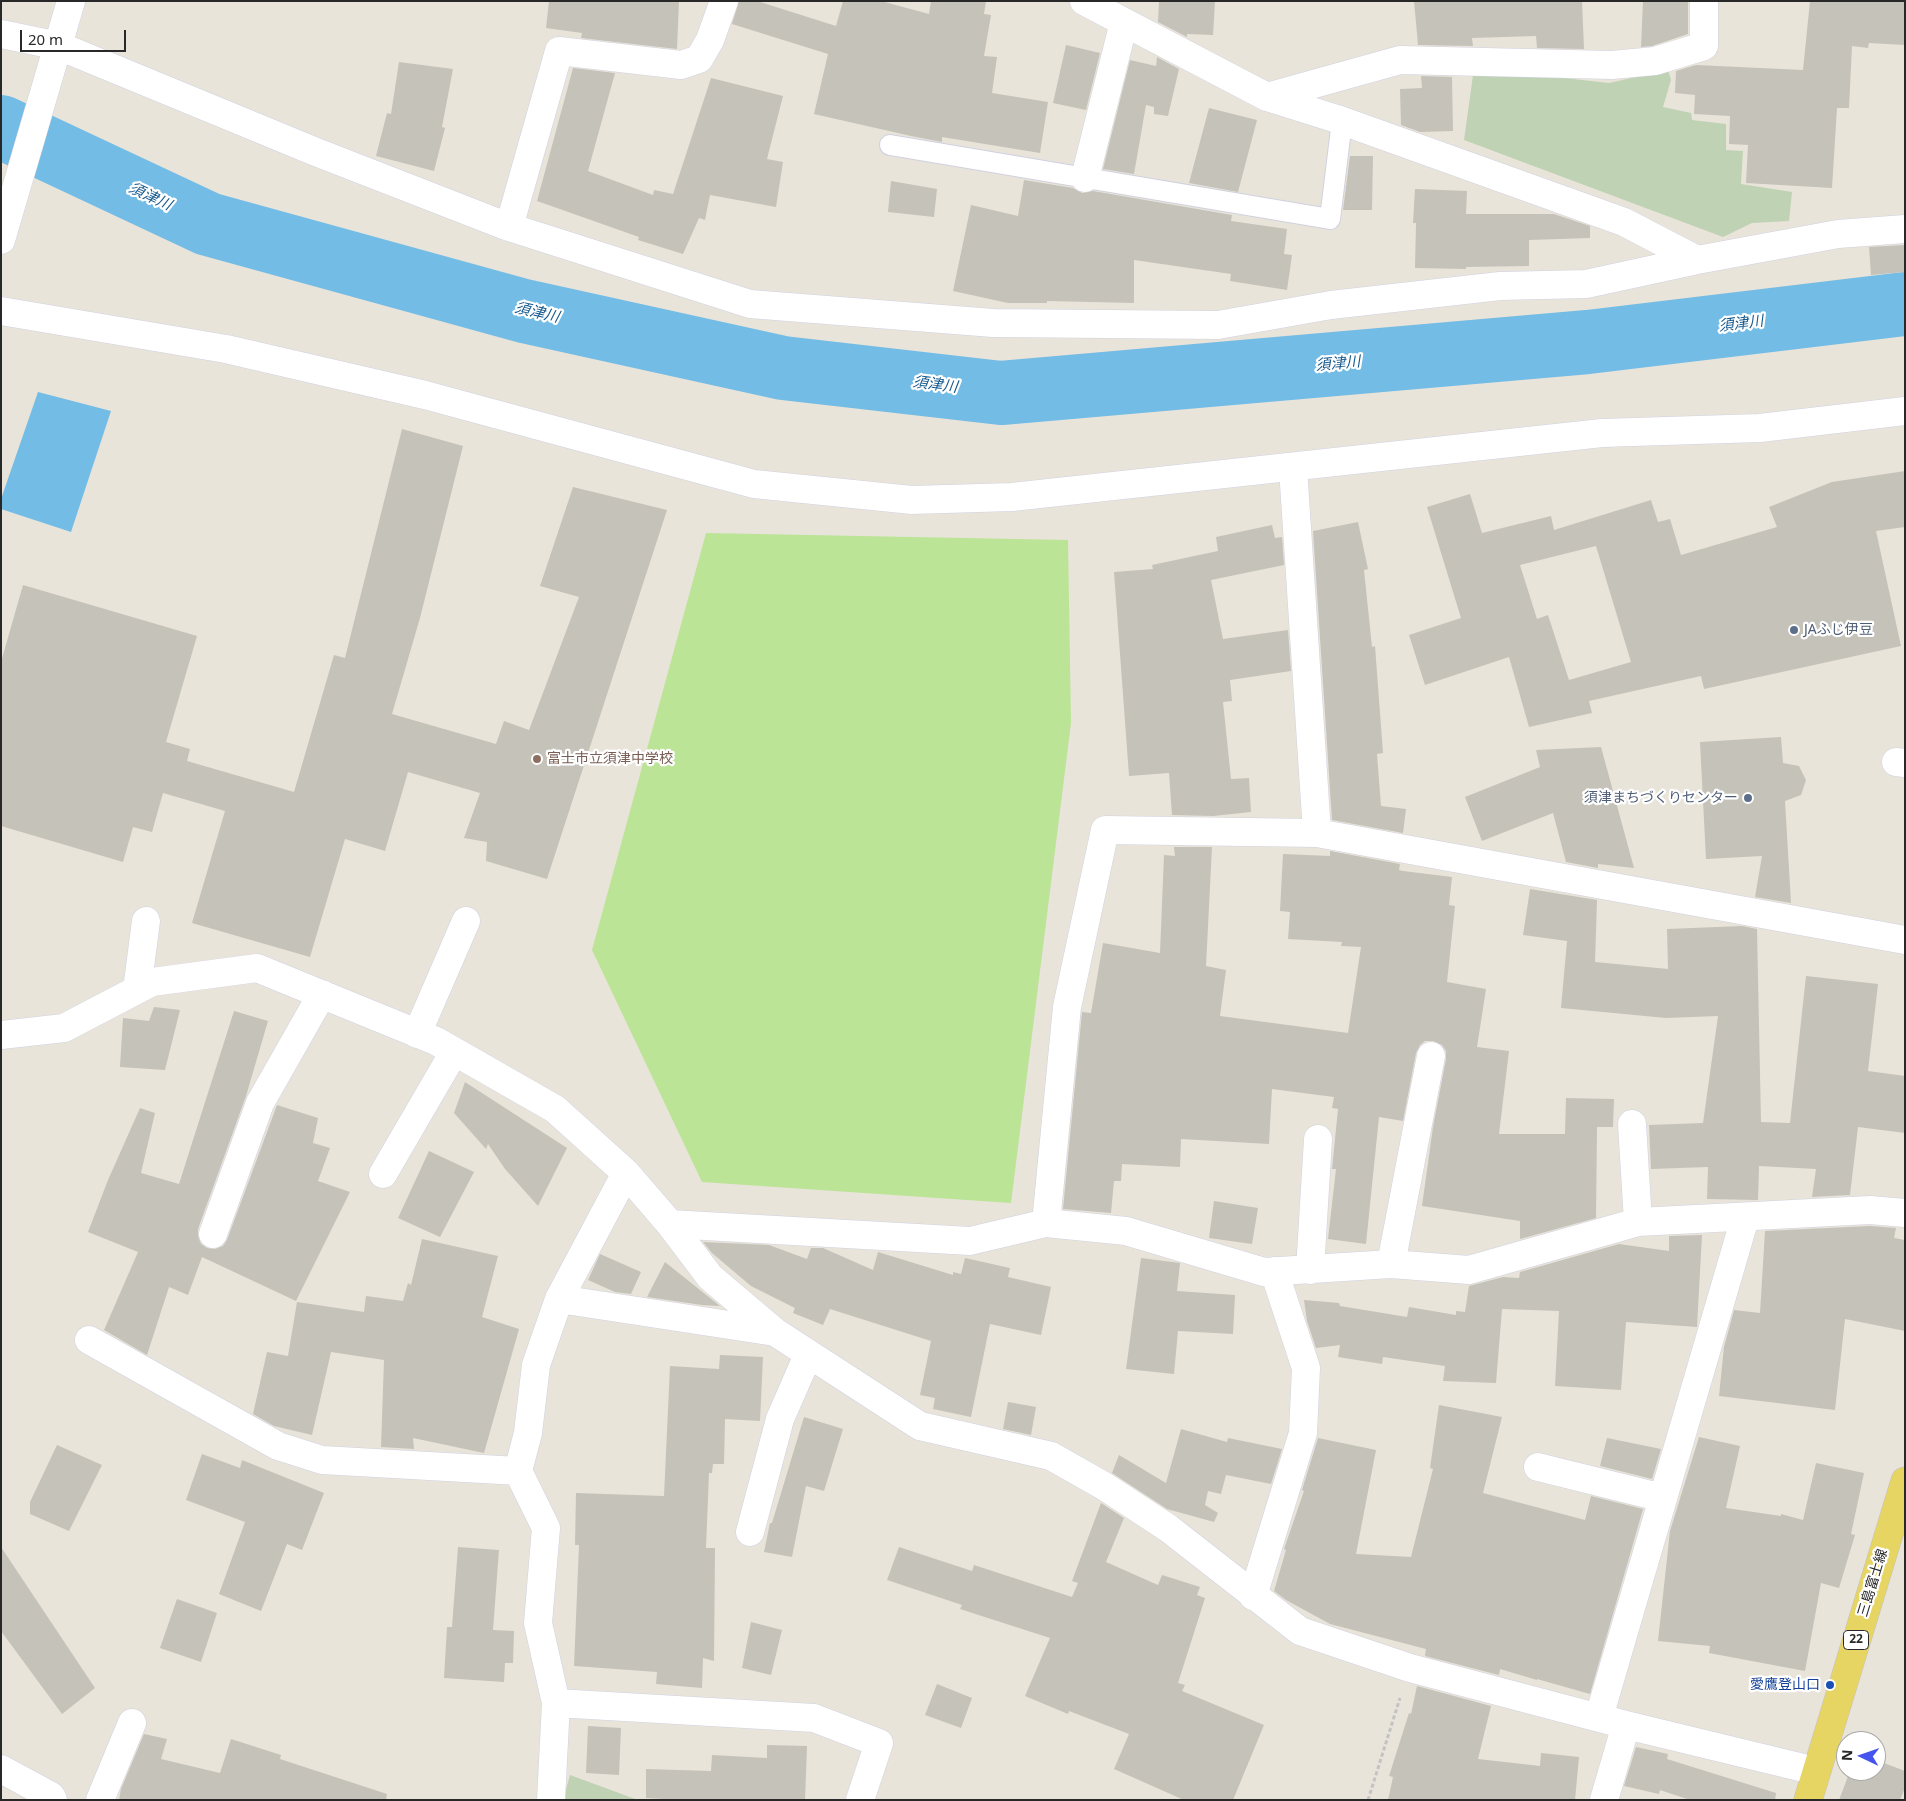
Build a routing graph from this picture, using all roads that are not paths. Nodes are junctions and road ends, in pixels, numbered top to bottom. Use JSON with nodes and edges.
{"nodes":[{"id":1,"x":71,"y":1,"type":"edge"},
{"id":2,"x":724,"y":1,"type":"edge"},
{"id":3,"x":1084,"y":1,"type":"edge"},
{"id":4,"x":1704,"y":1,"type":"edge"},
{"id":5,"x":1124,"y":22,"type":"junction"},
{"id":6,"x":1,"y":34,"type":"edge"},
{"id":7,"x":59,"y":46,"type":"junction"},
{"id":8,"x":1267,"y":97,"type":"junction"},
{"id":9,"x":1342,"y":121,"type":"junction"},
{"id":10,"x":890,"y":145,"type":"dead end"},
{"id":11,"x":1085,"y":178,"type":"junction"},
{"id":12,"x":509,"y":227,"type":"junction"},
{"id":13,"x":1905,"y":229,"type":"edge"},
{"id":14,"x":2,"y":235,"type":"edge"},
{"id":15,"x":1697,"y":260,"type":"junction"},
{"id":16,"x":1,"y":310,"type":"edge"},
{"id":17,"x":1905,"y":411,"type":"edge"},
{"id":18,"x":1292,"y":468,"type":"junction"},
{"id":19,"x":1317,"y":833,"type":"junction"},
{"id":20,"x":146,"y":921,"type":"dead end"},
{"id":21,"x":466,"y":921,"type":"dead end"},
{"id":22,"x":1905,"y":940,"type":"edge"},
{"id":23,"x":137,"y":990,"type":"junction"},
{"id":24,"x":322,"y":994,"type":"junction"},
{"id":25,"x":417,"y":1034,"type":"junction"},
{"id":26,"x":1,"y":1035,"type":"edge"},
{"id":27,"x":454,"y":1052,"type":"junction"},
{"id":28,"x":1431,"y":1056,"type":"dead end"},
{"id":29,"x":1632,"y":1124,"type":"dead end"},
{"id":30,"x":1318,"y":1139,"type":"dead end"},
{"id":31,"x":384,"y":1174,"type":"dead end"},
{"id":32,"x":626,"y":1174,"type":"junction"},
{"id":33,"x":1905,"y":1213,"type":"edge"},
{"id":34,"x":1745,"y":1218,"type":"junction"},
{"id":35,"x":1638,"y":1222,"type":"junction"},
{"id":36,"x":1046,"y":1223,"type":"junction"},
{"id":37,"x":670,"y":1224,"type":"junction"},
{"id":38,"x":213,"y":1234,"type":"dead end"},
{"id":39,"x":1391,"y":1264,"type":"junction"},
{"id":40,"x":1310,"y":1270,"type":"junction"},
{"id":41,"x":1274,"y":1272,"type":"junction"},
{"id":42,"x":559,"y":1299,"type":"junction"},
{"id":43,"x":775,"y":1332,"type":"junction"},
{"id":44,"x":89,"y":1340,"type":"dead end"},
{"id":45,"x":808,"y":1355,"type":"junction"},
{"id":46,"x":1538,"y":1467,"type":"dead end"},
{"id":47,"x":518,"y":1471,"type":"junction"},
{"id":48,"x":1905,"y":1481,"type":"edge"},
{"id":49,"x":1664,"y":1498,"type":"junction"},
{"id":50,"x":750,"y":1532,"type":"dead end"},
{"id":51,"x":1253,"y":1596,"type":"junction"},
{"id":52,"x":556,"y":1703,"type":"junction"},
{"id":53,"x":1599,"y":1718,"type":"junction"},
{"id":54,"x":132,"y":1724,"type":"dead end"},
{"id":55,"x":1626,"y":1725,"type":"junction"},
{"id":56,"x":1,"y":1769,"type":"edge"},
{"id":57,"x":1816,"y":1771,"type":"junction"},
{"id":58,"x":51,"y":1799,"type":"edge"},
{"id":59,"x":100,"y":1800,"type":"edge"},
{"id":60,"x":551,"y":1800,"type":"edge"},
{"id":61,"x":860,"y":1800,"type":"edge"},
{"id":62,"x":1604,"y":1800,"type":"edge"},
{"id":63,"x":1808,"y":1800,"type":"edge"}],
"edges":[{"from":1,"to":7,"type":"street"},
{"from":2,"to":12,"type":"street"},
{"from":3,"to":5,"type":"street"},
{"from":4,"to":8,"type":"street"},
{"from":5,"to":8,"type":"street"},
{"from":5,"to":11,"type":"street"},
{"from":6,"to":7,"type":"street"},
{"from":7,"to":12,"type":"street"},
{"from":7,"to":14,"type":"street"},
{"from":8,"to":9,"type":"street"},
{"from":9,"to":11,"type":"lane"},
{"from":9,"to":15,"type":"street"},
{"from":10,"to":11,"type":"lane"},
{"from":12,"to":15,"type":"street"},
{"from":13,"to":15,"type":"street"},
{"from":16,"to":18,"type":"street"},
{"from":17,"to":18,"type":"street"},
{"from":18,"to":19,"type":"street"},
{"from":19,"to":22,"type":"street"},
{"from":19,"to":36,"type":"street"},
{"from":20,"to":23,"type":"street"},
{"from":21,"to":25,"type":"street"},
{"from":23,"to":24,"type":"street"},
{"from":23,"to":26,"type":"street"},
{"from":24,"to":25,"type":"street"},
{"from":24,"to":38,"type":"street"},
{"from":25,"to":27,"type":"street"},
{"from":27,"to":31,"type":"street"},
{"from":27,"to":32,"type":"street"},
{"from":28,"to":39,"type":"street"},
{"from":29,"to":35,"type":"street"},
{"from":30,"to":40,"type":"street"},
{"from":32,"to":37,"type":"street"},
{"from":32,"to":42,"type":"street"},
{"from":33,"to":34,"type":"street"},
{"from":34,"to":35,"type":"street"},
{"from":34,"to":49,"type":"street"},
{"from":35,"to":39,"type":"street"},
{"from":36,"to":37,"type":"street"},
{"from":36,"to":41,"type":"street"},
{"from":37,"to":43,"type":"street"},
{"from":39,"to":40,"type":"street"},
{"from":40,"to":41,"type":"street"},
{"from":41,"to":51,"type":"street"},
{"from":42,"to":43,"type":"street"},
{"from":42,"to":47,"type":"street"},
{"from":43,"to":45,"type":"street"},
{"from":44,"to":47,"type":"street"},
{"from":45,"to":50,"type":"street"},
{"from":45,"to":51,"type":"street"},
{"from":46,"to":49,"type":"street"},
{"from":47,"to":52,"type":"street"},
{"from":48,"to":57,"type":"main road","name":"三島富士線","number":"22"},
{"from":49,"to":53,"type":"street"},
{"from":51,"to":53,"type":"street"},
{"from":52,"to":60,"type":"street"},
{"from":52,"to":61,"type":"street"},
{"from":53,"to":55,"type":"street"},
{"from":54,"to":59,"type":"street"},
{"from":55,"to":57,"type":"street"},
{"from":55,"to":62,"type":"street"},
{"from":56,"to":58,"type":"street"},
{"from":57,"to":63,"type":"main road","name":"三島富士線","number":"22"}]}
